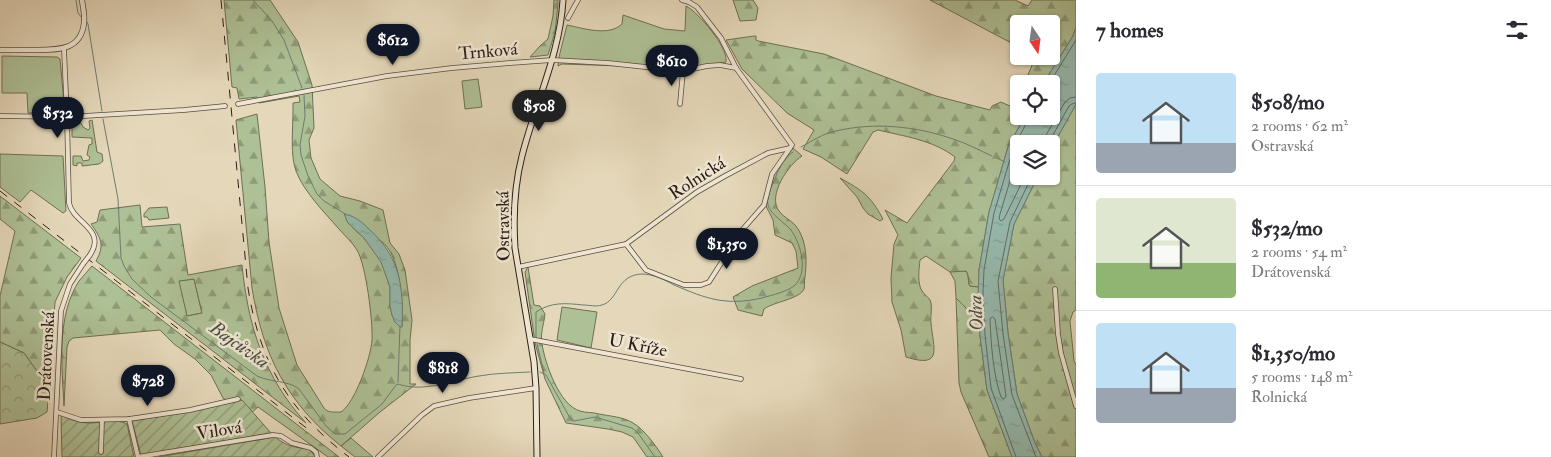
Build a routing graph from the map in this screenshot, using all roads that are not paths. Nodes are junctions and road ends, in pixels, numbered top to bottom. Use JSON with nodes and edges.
{"nodes":[{"id":1,"x":82,"y":0,"type":"edge"},
{"id":2,"x":563,"y":0,"type":"edge"},
{"id":3,"x":578,"y":0,"type":"edge"},
{"id":4,"x":682,"y":0,"type":"edge"},
{"id":5,"x":568,"y":18,"type":"dead end"},
{"id":6,"x":64,"y":49,"type":"junction"},
{"id":7,"x":0,"y":50,"type":"edge"},
{"id":8,"x":552,"y":60,"type":"junction"},
{"id":9,"x":736,"y":68,"type":"junction"},
{"id":10,"x":683,"y":71,"type":"junction"},
{"id":11,"x":238,"y":104,"type":"dead end"},
{"id":12,"x":680,"y":104,"type":"dead end"},
{"id":13,"x":225,"y":106,"type":"dead end"},
{"id":14,"x":0,"y":116,"type":"edge"},
{"id":15,"x":67,"y":117,"type":"junction"},
{"id":16,"x":790,"y":148,"type":"junction"},
{"id":17,"x":626,"y":244,"type":"junction"},
{"id":18,"x":517,"y":267,"type":"junction"},
{"id":19,"x":1055,"y":288,"type":"dead end"},
{"id":20,"x":530,"y":339,"type":"junction"},
{"id":21,"x":741,"y":378,"type":"dead end"},
{"id":22,"x":536,"y":388,"type":"junction"},
{"id":23,"x":238,"y":399,"type":"dead end"},
{"id":24,"x":1076,"y":406,"type":"edge"},
{"id":25,"x":57,"y":412,"type":"junction"},
{"id":26,"x":102,"y":420,"type":"junction"},
{"id":27,"x":130,"y":420,"type":"junction"},
{"id":28,"x":101,"y":452,"type":"dead end"},
{"id":29,"x":54,"y":457,"type":"edge"},
{"id":30,"x":138,"y":457,"type":"edge"},
{"id":31,"x":317,"y":457,"type":"edge"},
{"id":32,"x":378,"y":457,"type":"edge"},
{"id":33,"x":537,"y":457,"type":"edge"}],
"edges":[{"from":1,"to":6,"type":"street"},
{"from":2,"to":8,"type":"main road","name":"Ostravská"},
{"from":3,"to":5,"type":"street"},
{"from":4,"to":9,"type":"street"},
{"from":6,"to":7,"type":"street"},
{"from":6,"to":15,"type":"street","name":"Drátovenská"},
{"from":8,"to":10,"type":"street","name":"Trnková"},
{"from":8,"to":11,"type":"street","name":"Trnková"},
{"from":8,"to":18,"type":"main road","name":"Ostravská"},
{"from":9,"to":10,"type":"street"},
{"from":9,"to":16,"type":"street"},
{"from":10,"to":12,"type":"street"},
{"from":13,"to":15,"type":"street"},
{"from":14,"to":15,"type":"street"},
{"from":15,"to":25,"type":"street","name":"Drátovenská","bridge":true},
{"from":16,"to":17,"type":"street","name":"Rolnická"},
{"from":16,"to":17,"type":"street"},
{"from":17,"to":18,"type":"street","name":"Rolnická"},
{"from":18,"to":20,"type":"main road","name":"Ostravská"},
{"from":19,"to":24,"type":"street"},
{"from":20,"to":21,"type":"street","name":"U Kříže"},
{"from":20,"to":22,"type":"main road","name":"Ostravská"},
{"from":22,"to":32,"type":"street"},
{"from":22,"to":33,"type":"main road","name":"Ostravská"},
{"from":23,"to":27,"type":"street"},
{"from":25,"to":26,"type":"street"},
{"from":25,"to":29,"type":"street","name":"Drátovenská"},
{"from":26,"to":27,"type":"street"},
{"from":26,"to":28,"type":"street"},
{"from":27,"to":30,"type":"street"},
{"from":30,"to":31,"type":"street","name":"Vilová"}]}
